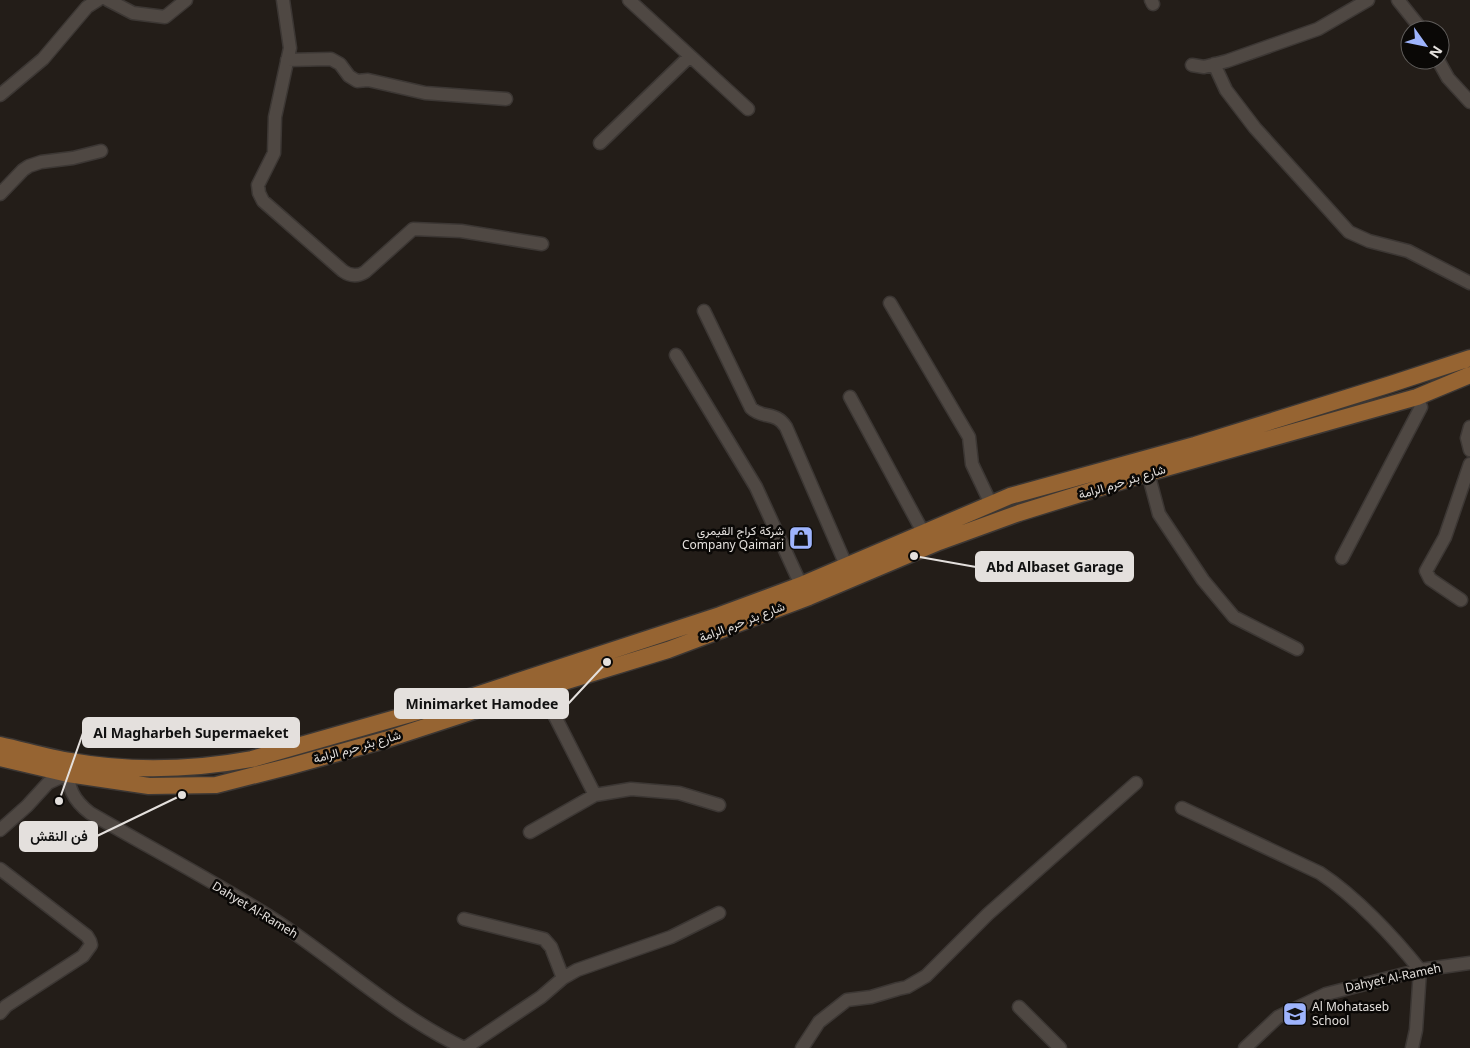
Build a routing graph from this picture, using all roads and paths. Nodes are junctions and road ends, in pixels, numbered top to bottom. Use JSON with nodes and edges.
{"nodes":[{"id":1,"x":98,"y":0,"type":"edge"},
{"id":2,"x":108,"y":0,"type":"edge"},
{"id":3,"x":186,"y":0,"type":"edge"},
{"id":4,"x":282,"y":0,"type":"edge"},
{"id":5,"x":629,"y":0,"type":"edge"},
{"id":6,"x":1368,"y":0,"type":"edge"},
{"id":7,"x":1398,"y":0,"type":"edge"},
{"id":8,"x":1414,"y":20,"type":"edge"},
{"id":9,"x":690,"y":56,"type":"junction"},
{"id":10,"x":287,"y":60,"type":"junction"},
{"id":11,"x":1214,"y":64,"type":"junction"},
{"id":12,"x":1192,"y":65,"type":"dead end"},
{"id":13,"x":1444,"y":70,"type":"edge"},
{"id":14,"x":0,"y":96,"type":"edge"},
{"id":15,"x":506,"y":99,"type":"dead end"},
{"id":16,"x":1470,"y":102,"type":"edge"},
{"id":17,"x":748,"y":109,"type":"dead end"},
{"id":18,"x":600,"y":142,"type":"dead end"},
{"id":19,"x":101,"y":151,"type":"dead end"},
{"id":20,"x":0,"y":194,"type":"edge"},
{"id":21,"x":542,"y":244,"type":"dead end"},
{"id":22,"x":1470,"y":282,"type":"edge"},
{"id":23,"x":890,"y":303,"type":"dead end"},
{"id":24,"x":704,"y":311,"type":"dead end"},
{"id":25,"x":676,"y":355,"type":"dead end"},
{"id":26,"x":1470,"y":358,"type":"edge"},
{"id":27,"x":1470,"y":375,"type":"edge"},
{"id":28,"x":850,"y":397,"type":"dead end"},
{"id":29,"x":1417,"y":397,"type":"junction"},
{"id":30,"x":1470,"y":427,"type":"edge"},
{"id":31,"x":1470,"y":450,"type":"edge"},
{"id":32,"x":1470,"y":464,"type":"edge"},
{"id":33,"x":1148,"y":473,"type":"junction"},
{"id":34,"x":990,"y":504,"type":"junction"},
{"id":35,"x":923,"y":532,"type":"junction"},
{"id":36,"x":1342,"y":558,"type":"dead end"},
{"id":37,"x":846,"y":565,"type":"junction"},
{"id":38,"x":800,"y":585,"type":"junction"},
{"id":39,"x":1461,"y":600,"type":"dead end"},
{"id":40,"x":1298,"y":650,"type":"dead end"},
{"id":41,"x":541,"y":689,"type":"junction"},
{"id":42,"x":0,"y":745,"type":"edge"},
{"id":43,"x":0,"y":758,"type":"edge"},
{"id":44,"x":68,"y":768,"type":"junction"},
{"id":45,"x":1136,"y":783,"type":"dead end"},
{"id":46,"x":595,"y":795,"type":"junction"},
{"id":47,"x":719,"y":805,"type":"dead end"},
{"id":48,"x":1182,"y":808,"type":"dead end"},
{"id":49,"x":0,"y":830,"type":"edge"},
{"id":50,"x":530,"y":832,"type":"dead end"},
{"id":51,"x":0,"y":869,"type":"edge"},
{"id":52,"x":719,"y":913,"type":"dead end"},
{"id":53,"x":464,"y":919,"type":"dead end"},
{"id":54,"x":1470,"y":963,"type":"edge"},
{"id":55,"x":1420,"y":970,"type":"junction"},
{"id":56,"x":563,"y":978,"type":"junction"},
{"id":57,"x":1019,"y":1007,"type":"dead end"},
{"id":58,"x":0,"y":1013,"type":"edge"},
{"id":59,"x":465,"y":1048,"type":"edge"},
{"id":60,"x":802,"y":1048,"type":"edge"},
{"id":61,"x":1060,"y":1048,"type":"edge"},
{"id":62,"x":1244,"y":1048,"type":"edge"},
{"id":63,"x":1412,"y":1048,"type":"edge"}],
"edges":[{"from":1,"to":14,"type":"street"},
{"from":2,"to":3,"type":"street"},
{"from":4,"to":10,"type":"street"},
{"from":5,"to":9,"type":"street"},
{"from":6,"to":11,"type":"street"},
{"from":7,"to":8,"type":"street"},
{"from":9,"to":17,"type":"street"},
{"from":9,"to":18,"type":"street"},
{"from":10,"to":15,"type":"street"},
{"from":10,"to":21,"type":"street"},
{"from":11,"to":12,"type":"street"},
{"from":11,"to":22,"type":"street"},
{"from":13,"to":16,"type":"street"},
{"from":19,"to":20,"type":"street"},
{"from":23,"to":34,"type":"street"},
{"from":24,"to":37,"type":"street"},
{"from":25,"to":38,"type":"street"},
{"from":26,"to":34,"type":"main road","name":"شارع بئر حرم الرامة"},
{"from":27,"to":29,"type":"main road","name":"شارع بئر حرم الرامة"},
{"from":28,"to":35,"type":"street"},
{"from":29,"to":33,"type":"main road","name":"شارع بئر حرم الرامة"},
{"from":29,"to":36,"type":"street"},
{"from":30,"to":31,"type":"street"},
{"from":32,"to":39,"type":"street"},
{"from":33,"to":40,"type":"street"},
{"from":33,"to":41,"type":"main road","name":"شارع بئر حرم الرامة"},
{"from":34,"to":35,"type":"main road","name":"شارع بئر حرم الرامة"},
{"from":35,"to":37,"type":"main road","name":"شارع بئر حرم الرامة"},
{"from":37,"to":38,"type":"main road","name":"شارع بئر حرم الرامة"},
{"from":38,"to":44,"type":"main road","name":"شارع بئر حرم الرامة"},
{"from":41,"to":44,"type":"main road","name":"شارع بئر حرم الرامة"},
{"from":41,"to":46,"type":"street"},
{"from":42,"to":44,"type":"main road","name":"شارع بئر حرم الرامة"},
{"from":43,"to":44,"type":"main road","name":"شارع بئر حرم الرامة"},
{"from":44,"to":49,"type":"street"},
{"from":44,"to":59,"type":"street","name":"Dahyet Al-Rameh"},
{"from":45,"to":60,"type":"street"},
{"from":46,"to":47,"type":"street"},
{"from":46,"to":50,"type":"street"},
{"from":48,"to":55,"type":"street"},
{"from":51,"to":58,"type":"street"},
{"from":52,"to":56,"type":"street"},
{"from":53,"to":56,"type":"street"},
{"from":54,"to":55,"type":"street","name":"Dahyet Al-Rameh"},
{"from":55,"to":62,"type":"street","name":"Dahyet Al-Rameh"},
{"from":55,"to":63,"type":"street"},
{"from":56,"to":59,"type":"street"},
{"from":57,"to":61,"type":"street"}]}
